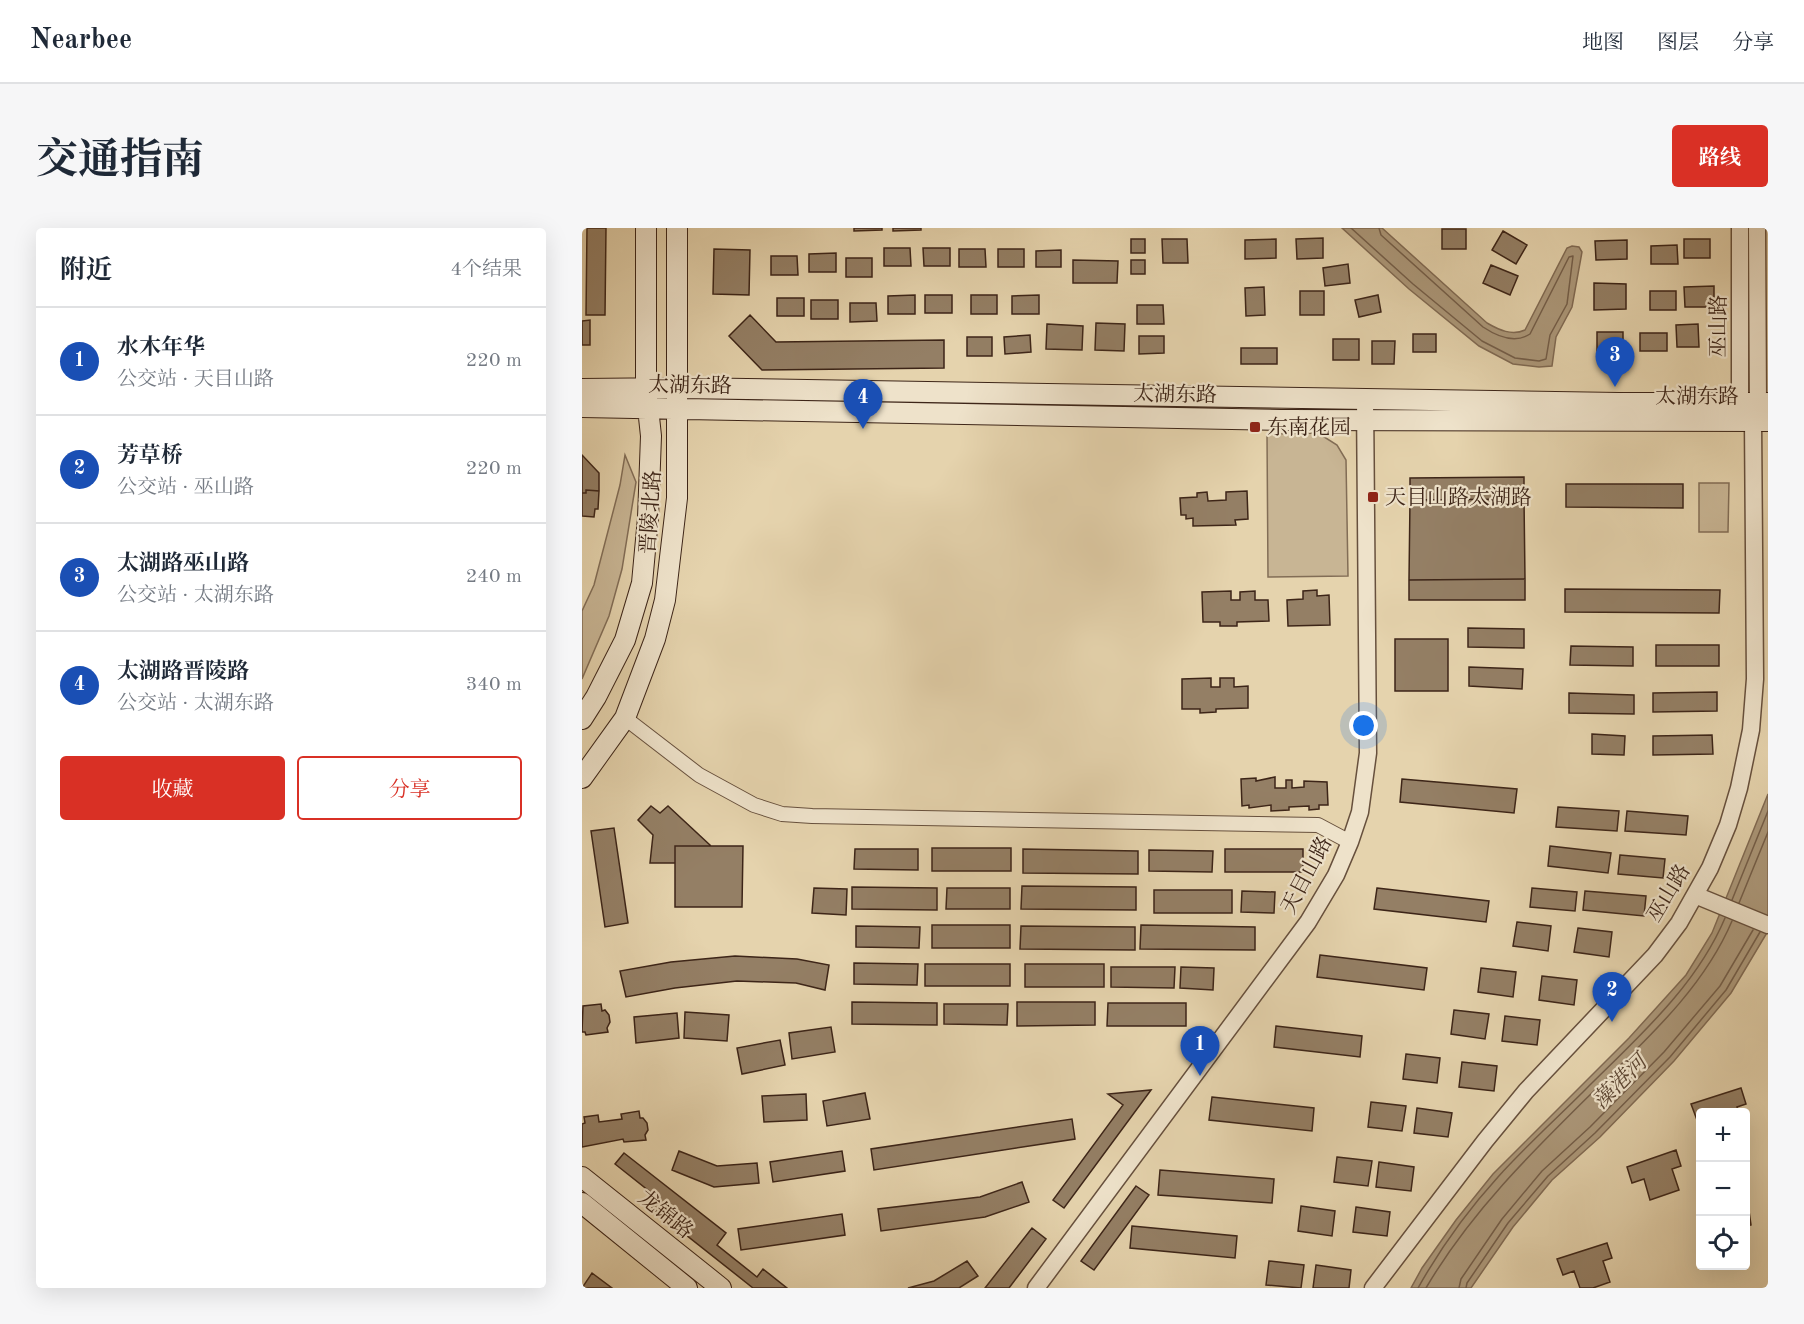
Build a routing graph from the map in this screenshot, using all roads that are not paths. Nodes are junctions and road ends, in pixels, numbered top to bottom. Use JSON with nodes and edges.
{"nodes":[{"id":1,"x":646,"y":228,"type":"edge"},
{"id":2,"x":677,"y":228,"type":"edge"},
{"id":3,"x":1740,"y":228,"type":"edge"},
{"id":4,"x":1757,"y":228,"type":"edge"},
{"id":5,"x":582,"y":388,"type":"edge"},
{"id":6,"x":678,"y":388,"type":"junction"},
{"id":7,"x":646,"y":389,"type":"junction"},
{"id":8,"x":1365,"y":398,"type":"junction"},
{"id":9,"x":582,"y":407,"type":"edge"},
{"id":10,"x":649,"y":409,"type":"junction"},
{"id":11,"x":677,"y":409,"type":"junction"},
{"id":12,"x":1757,"y":410,"type":"edge"},
{"id":13,"x":1365,"y":420,"type":"junction"},
{"id":14,"x":625,"y":718,"type":"junction"},
{"id":15,"x":582,"y":719,"type":"edge"},
{"id":16,"x":582,"y":778,"type":"edge"},
{"id":17,"x":1350,"y":842,"type":"junction"},
{"id":18,"x":1695,"y":895,"type":"junction"},
{"id":19,"x":1768,"y":925,"type":"edge"},
{"id":20,"x":582,"y":1177,"type":"edge"},
{"id":21,"x":582,"y":1203,"type":"edge"},
{"id":22,"x":687,"y":1288,"type":"edge"},
{"id":23,"x":721,"y":1288,"type":"edge"},
{"id":24,"x":1036,"y":1288,"type":"edge"},
{"id":25,"x":1373,"y":1288,"type":"edge"}],
"edges":[{"from":1,"to":7,"type":"main road","name":"晋陵北路"},
{"from":2,"to":6,"type":"main road","name":"晋陵北路"},
{"from":3,"to":12,"type":"street","name":"巫山路"},
{"from":4,"to":12,"type":"street","name":"巫山路"},
{"from":5,"to":7,"type":"main road","name":"太湖东路"},
{"from":6,"to":7,"type":"main road","name":"太湖东路"},
{"from":6,"to":8,"type":"main road","name":"太湖东路"},
{"from":6,"to":11,"type":"main road","name":"晋陵北路"},
{"from":7,"to":10,"type":"main road","name":"晋陵北路"},
{"from":8,"to":12,"type":"main road","name":"太湖东路"},
{"from":8,"to":13,"type":"street","name":"天目山路"},
{"from":9,"to":10,"type":"main road","name":"太湖东路"},
{"from":10,"to":11,"type":"main road","name":"太湖东路"},
{"from":10,"to":15,"type":"main road","name":"晋陵北路"},
{"from":11,"to":13,"type":"main road","name":"太湖东路"},
{"from":11,"to":14,"type":"main road","name":"晋陵北路"},
{"from":12,"to":13,"type":"main road","name":"太湖东路"},
{"from":12,"to":18,"type":"street","name":"巫山路"},
{"from":13,"to":17,"type":"street","name":"天目山路"},
{"from":14,"to":16,"type":"main road","name":"晋陵北路"},
{"from":14,"to":17,"type":"street"},
{"from":17,"to":24,"type":"street","name":"天目山路"},
{"from":18,"to":19,"type":"street"},
{"from":18,"to":25,"type":"street","name":"巫山路"},
{"from":20,"to":23,"type":"main road","name":"龙锦路"},
{"from":21,"to":22,"type":"main road"}]}
